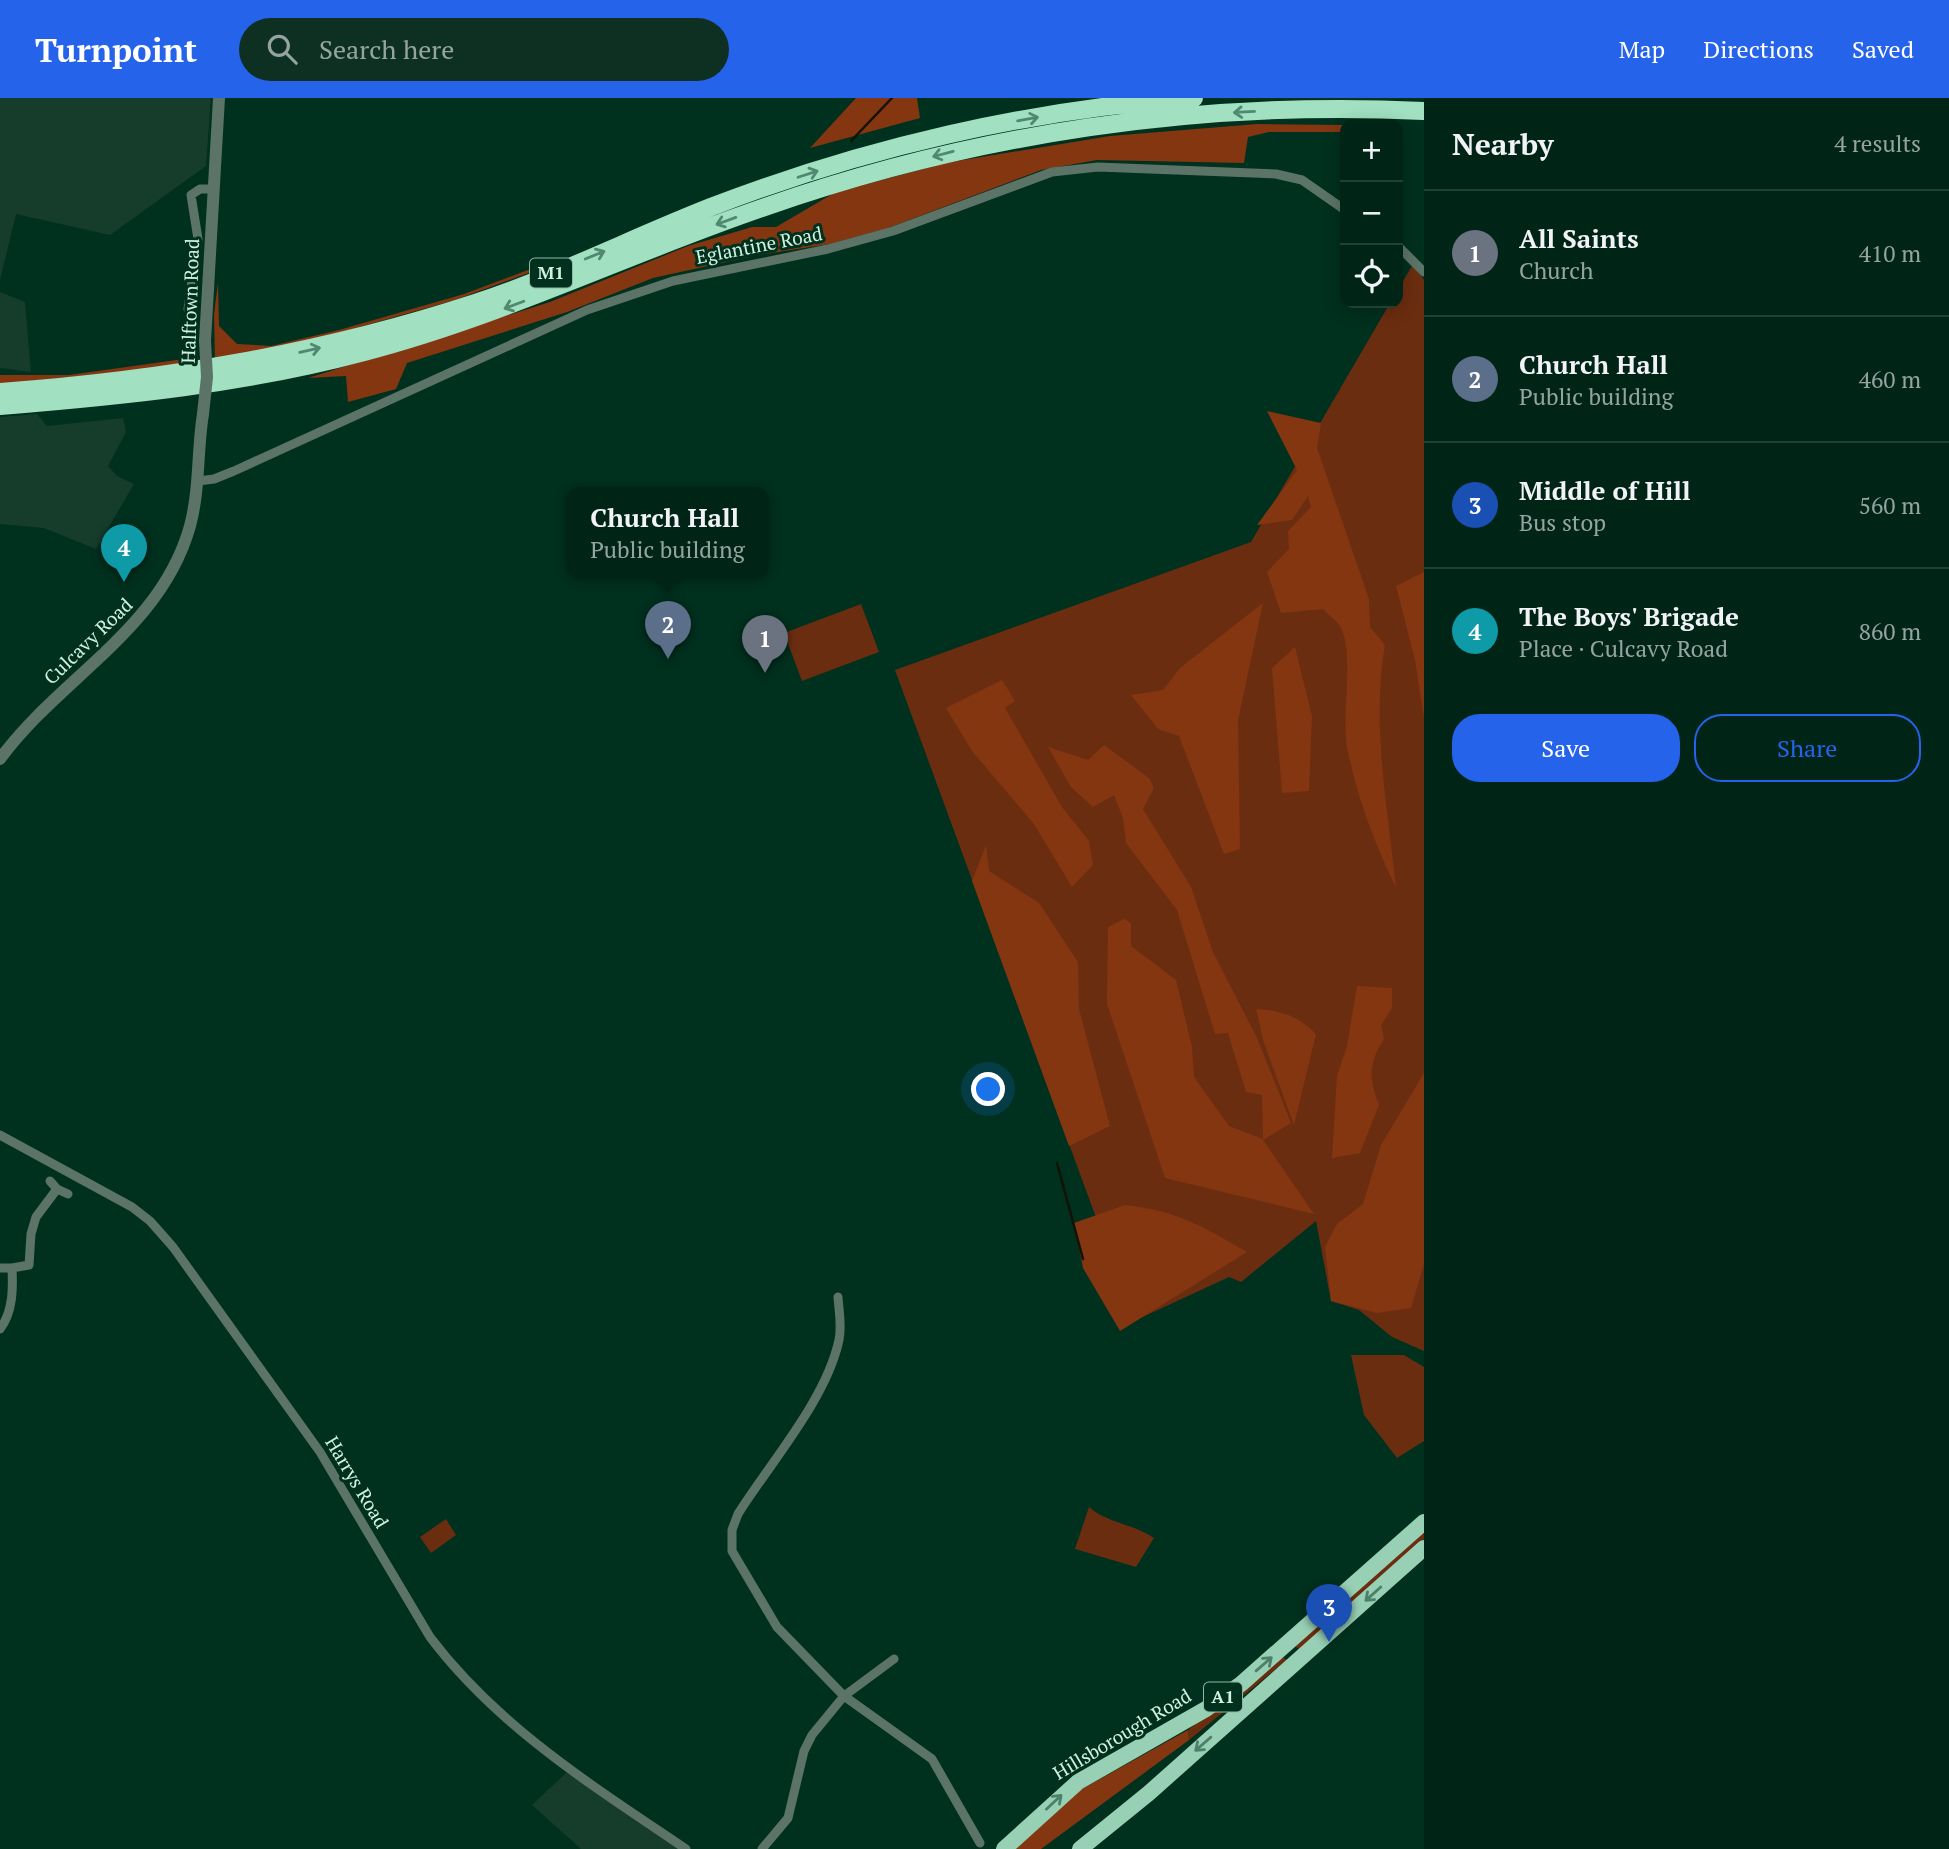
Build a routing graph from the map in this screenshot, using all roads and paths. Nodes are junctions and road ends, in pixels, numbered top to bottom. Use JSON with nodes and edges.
{"nodes":[{"id":1,"x":219,"y":98,"type":"edge"},
{"id":2,"x":1194,"y":98,"type":"edge"},
{"id":3,"x":1312,"y":108,"type":"junction"},
{"id":4,"x":1424,"y":111,"type":"edge"},
{"id":5,"x":1424,"y":121,"type":"edge"},
{"id":6,"x":214,"y":189,"type":"junction"},
{"id":7,"x":1340,"y":207,"type":"edge"},
{"id":8,"x":1403,"y":251,"type":"edge"},
{"id":9,"x":1424,"y":272,"type":"edge"},
{"id":10,"x":188,"y":309,"type":"dead end"},
{"id":11,"x":0,"y":392,"type":"edge"},
{"id":12,"x":0,"y":406,"type":"edge"},
{"id":13,"x":203,"y":414,"type":"joint"},
{"id":14,"x":198,"y":481,"type":"junction"},
{"id":15,"x":0,"y":759,"type":"edge"},
{"id":16,"x":0,"y":1135,"type":"edge"},
{"id":17,"x":50,"y":1181,"type":"dead end"},
{"id":18,"x":57,"y":1189,"type":"junction"},
{"id":19,"x":68,"y":1194,"type":"dead end"},
{"id":20,"x":0,"y":1268,"type":"edge"},
{"id":21,"x":12,"y":1268,"type":"junction"},
{"id":22,"x":838,"y":1297,"type":"dead end"},
{"id":23,"x":0,"y":1329,"type":"edge"},
{"id":24,"x":1424,"y":1522,"type":"edge"},
{"id":25,"x":1424,"y":1548,"type":"edge"},
{"id":26,"x":894,"y":1659,"type":"dead end"},
{"id":27,"x":844,"y":1696,"type":"junction"},
{"id":28,"x":980,"y":1843,"type":"dead end"},
{"id":29,"x":686,"y":1849,"type":"edge"},
{"id":30,"x":762,"y":1849,"type":"edge"},
{"id":31,"x":1004,"y":1849,"type":"edge"},
{"id":32,"x":1080,"y":1849,"type":"edge"}],
"edges":[{"from":1,"to":6,"type":"street","name":"Halftown Road"},
{"from":11,"to":2,"type":"highway","number":"M1","one_way":true},
{"from":3,"to":4,"type":"highway","number":"M1"},
{"from":3,"to":5,"type":"highway"},
{"from":3,"to":12,"type":"highway","number":"M1","one_way":true},
{"from":6,"to":10,"type":"street","name":"Halftown Road"},
{"from":6,"to":13,"type":"street","name":"Halftown Road","bridge":true},
{"from":7,"to":14,"type":"street","name":"Eglantine Road"},
{"from":8,"to":9,"type":"street"},
{"from":13,"to":14,"type":"street","name":"Culcavy Road"},
{"from":14,"to":15,"type":"street","name":"Culcavy Road"},
{"from":16,"to":29,"type":"street","name":"Harrys Road"},
{"from":17,"to":18,"type":"street"},
{"from":18,"to":19,"type":"street"},
{"from":18,"to":21,"type":"street"},
{"from":20,"to":21,"type":"street"},
{"from":21,"to":23,"type":"street"},
{"from":22,"to":27,"type":"street"},
{"from":31,"to":24,"type":"highway","name":"Hillsborough Road","number":"A1","one_way":true},
{"from":25,"to":32,"type":"highway","number":"A1","one_way":true},
{"from":26,"to":27,"type":"street"},
{"from":27,"to":28,"type":"street"},
{"from":27,"to":30,"type":"street"}]}
